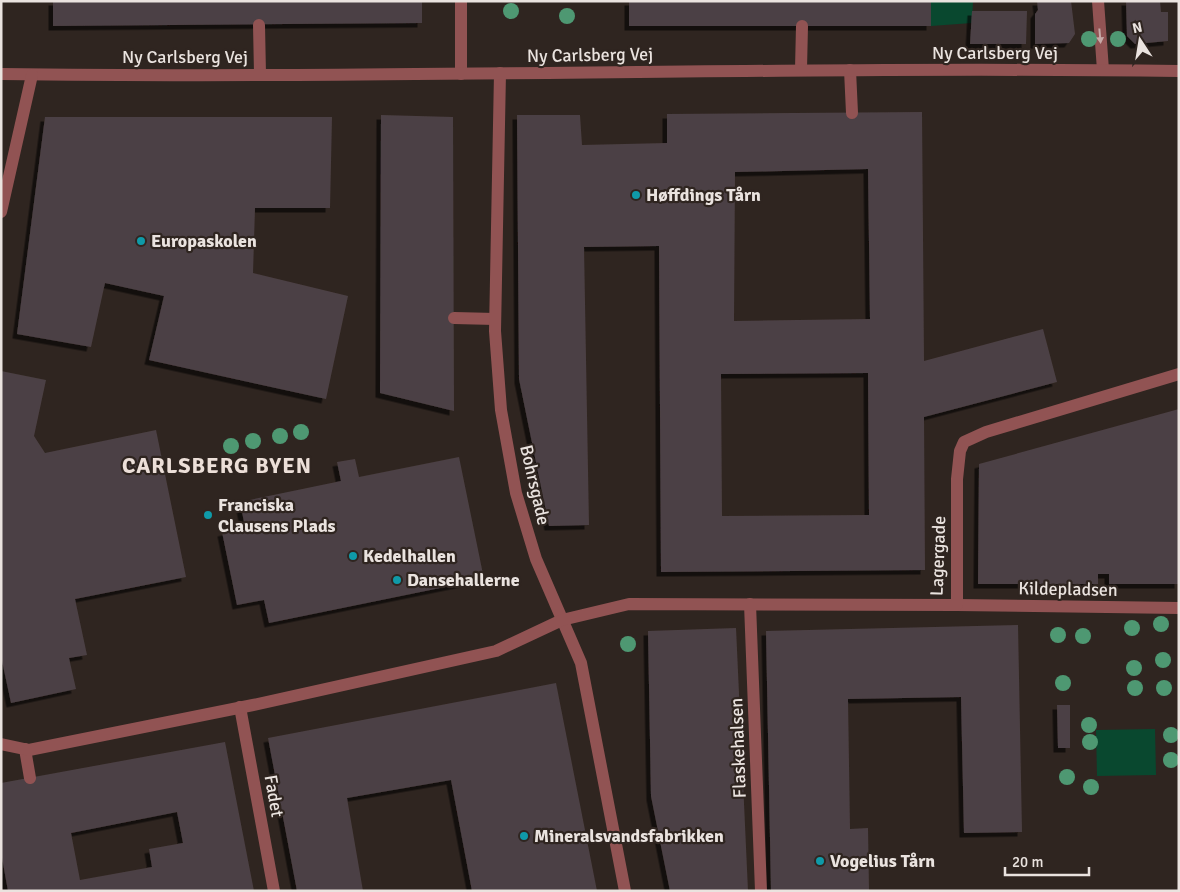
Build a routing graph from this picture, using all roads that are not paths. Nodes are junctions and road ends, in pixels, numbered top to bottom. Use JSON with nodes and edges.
{"nodes":[{"id":1,"x":461,"y":1,"type":"edge"},
{"id":2,"x":1098,"y":1,"type":"edge"},
{"id":3,"x":259,"y":25,"type":"dead end"},
{"id":4,"x":802,"y":26,"type":"dead end"},
{"id":5,"x":801,"y":69,"type":"junction"},
{"id":6,"x":850,"y":70,"type":"junction"},
{"id":7,"x":1103,"y":70,"type":"junction"},
{"id":8,"x":1179,"y":71,"type":"edge"},
{"id":9,"x":1,"y":74,"type":"edge"},
{"id":10,"x":260,"y":74,"type":"junction"},
{"id":11,"x":461,"y":74,"type":"junction"},
{"id":12,"x":500,"y":74,"type":"junction"},
{"id":13,"x":32,"y":75,"type":"junction"},
{"id":14,"x":852,"y":113,"type":"dead end"},
{"id":15,"x":1,"y":212,"type":"edge"},
{"id":16,"x":454,"y":318,"type":"dead end"},
{"id":17,"x":496,"y":319,"type":"junction"},
{"id":18,"x":1179,"y":374,"type":"edge"},
{"id":19,"x":750,"y":604,"type":"junction"},
{"id":20,"x":957,"y":605,"type":"junction"},
{"id":21,"x":1179,"y":608,"type":"edge"},
{"id":22,"x":562,"y":620,"type":"junction"},
{"id":23,"x":240,"y":707,"type":"junction"},
{"id":24,"x":1,"y":744,"type":"edge"},
{"id":25,"x":25,"y":749,"type":"junction"},
{"id":26,"x":30,"y":778,"type":"dead end"},
{"id":27,"x":274,"y":891,"type":"edge"},
{"id":28,"x":625,"y":891,"type":"edge"},
{"id":29,"x":761,"y":891,"type":"edge"}],
"edges":[{"from":1,"to":11,"type":"street"},
{"from":2,"to":7,"type":"street","one_way":true},
{"from":3,"to":10,"type":"street"},
{"from":4,"to":5,"type":"street"},
{"from":5,"to":6,"type":"street","name":"Ny Carlsberg Vej"},
{"from":5,"to":12,"type":"street","name":"Ny Carlsberg Vej"},
{"from":6,"to":7,"type":"street","name":"Ny Carlsberg Vej"},
{"from":6,"to":14,"type":"street"},
{"from":7,"to":8,"type":"street","name":"Ny Carlsberg Vej"},
{"from":9,"to":13,"type":"street","name":"Ny Carlsberg Vej"},
{"from":10,"to":11,"type":"street","name":"Ny Carlsberg Vej"},
{"from":10,"to":13,"type":"street","name":"Ny Carlsberg Vej"},
{"from":11,"to":12,"type":"street","name":"Ny Carlsberg Vej"},
{"from":12,"to":17,"type":"street","name":"Bohrsgade"},
{"from":13,"to":15,"type":"street"},
{"from":16,"to":17,"type":"street"},
{"from":17,"to":22,"type":"street","name":"Bohrsgade"},
{"from":18,"to":20,"type":"street","name":"Lagergade"},
{"from":19,"to":20,"type":"street","name":"Lagergade"},
{"from":19,"to":22,"type":"street","name":"Lagergade"},
{"from":19,"to":29,"type":"street","name":"Flaskehalsen"},
{"from":20,"to":21,"type":"street","name":"Kildepladsen"},
{"from":22,"to":23,"type":"street"},
{"from":22,"to":28,"type":"street","name":"Bohrsgade"},
{"from":23,"to":25,"type":"street"},
{"from":23,"to":27,"type":"street","name":"Fadet"},
{"from":24,"to":25,"type":"street"},
{"from":25,"to":26,"type":"street"}]}
